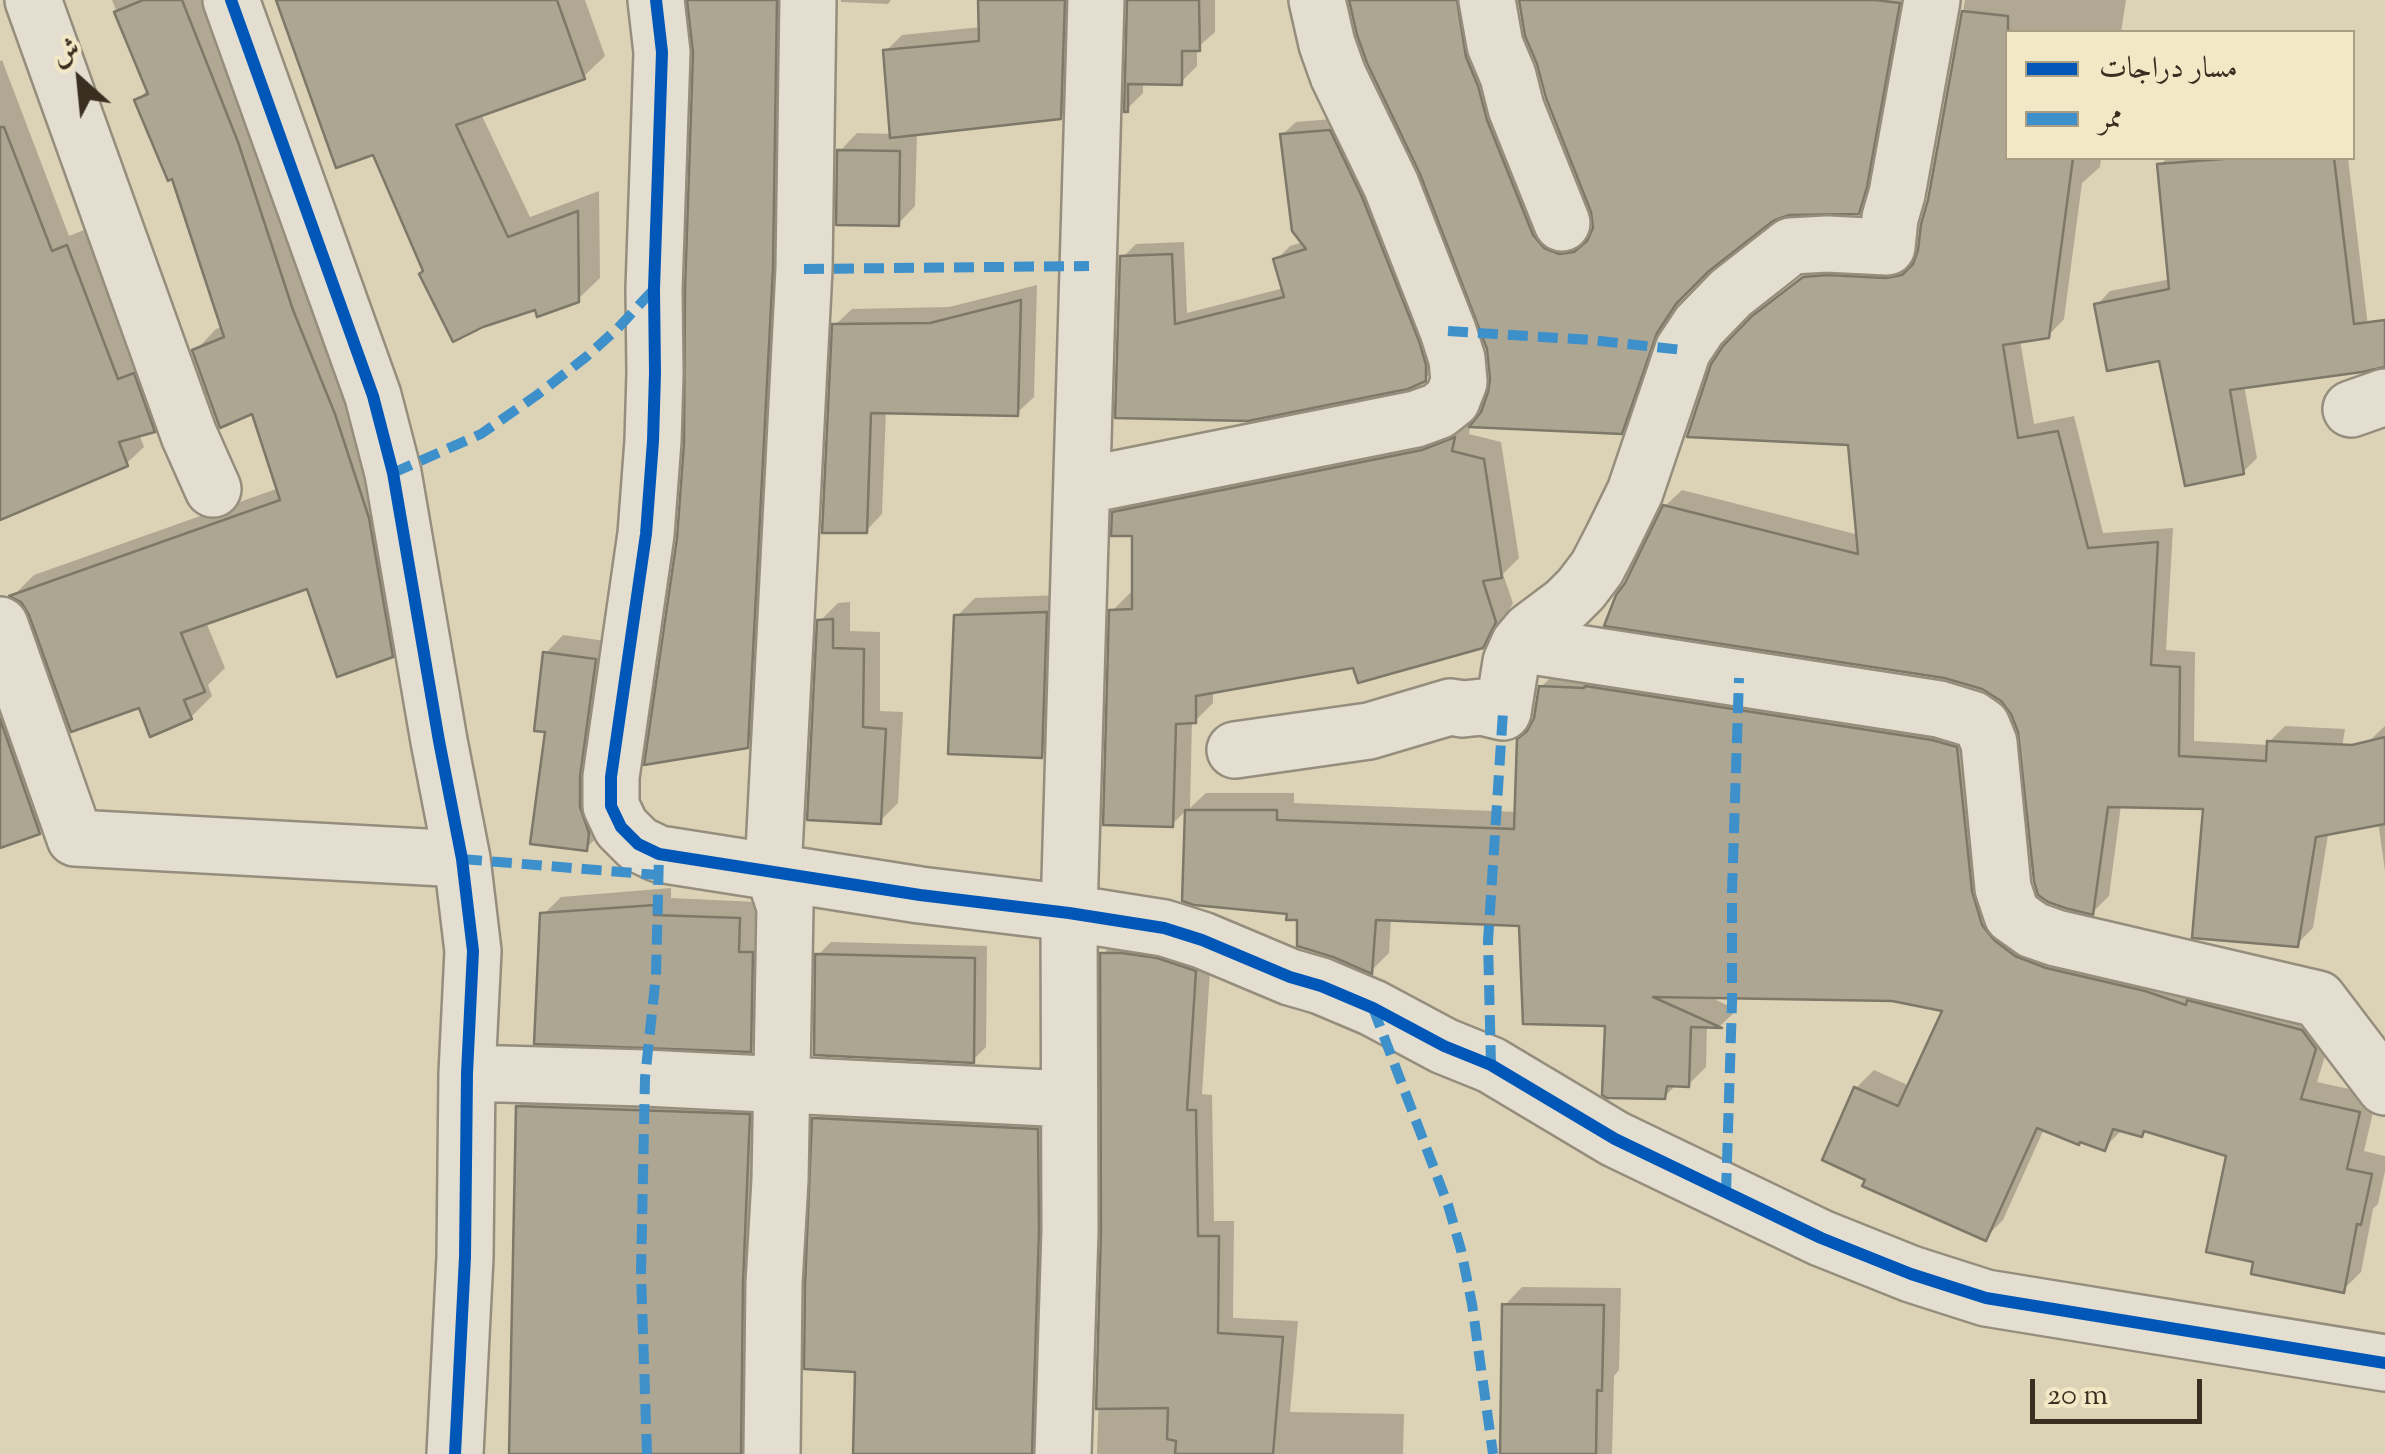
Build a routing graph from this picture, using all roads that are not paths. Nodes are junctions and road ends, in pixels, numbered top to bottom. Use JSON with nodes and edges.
{"nodes":[{"id":1,"x":32,"y":0,"type":"edge"},
{"id":2,"x":232,"y":0,"type":"edge"},
{"id":3,"x":656,"y":0,"type":"edge"},
{"id":4,"x":808,"y":0,"type":"edge"},
{"id":5,"x":1096,"y":0,"type":"edge"},
{"id":6,"x":1318,"y":0,"type":"edge"},
{"id":7,"x":1487,"y":0,"type":"edge"},
{"id":8,"x":1932,"y":0,"type":"edge"},
{"id":9,"x":0,"y":15,"type":"edge"},
{"id":10,"x":1562,"y":223,"type":"dead end"},
{"id":11,"x":1082,"y":486,"type":"junction"},
{"id":12,"x":213,"y":489,"type":"dead end"},
{"id":13,"x":0,"y":625,"type":"edge"},
{"id":14,"x":1519,"y":644,"type":"junction"},
{"id":15,"x":1235,"y":750,"type":"dead end"},
{"id":16,"x":462,"y":859,"type":"junction"},
{"id":17,"x":772,"y":870,"type":"junction"},
{"id":18,"x":1068,"y":914,"type":"junction"},
{"id":19,"x":468,"y":1073,"type":"junction"},
{"id":20,"x":781,"y":1084,"type":"junction"},
{"id":21,"x":2385,"y":1087,"type":"edge"},
{"id":22,"x":1068,"y":1099,"type":"junction"},
{"id":23,"x":2385,"y":1363,"type":"edge"},
{"id":24,"x":455,"y":1454,"type":"edge"},
{"id":25,"x":772,"y":1454,"type":"edge"},
{"id":26,"x":1063,"y":1454,"type":"edge"}],
"edges":[{"from":1,"to":9,"type":"street"},
{"from":1,"to":12,"type":"street"},
{"from":2,"to":16,"type":"street"},
{"from":3,"to":17,"type":"street"},
{"from":4,"to":17,"type":"street"},
{"from":5,"to":11,"type":"street"},
{"from":6,"to":11,"type":"street"},
{"from":7,"to":10,"type":"street"},
{"from":8,"to":14,"type":"street"},
{"from":11,"to":18,"type":"street"},
{"from":13,"to":16,"type":"street"},
{"from":14,"to":15,"type":"street"},
{"from":14,"to":21,"type":"street"},
{"from":16,"to":19,"type":"street"},
{"from":17,"to":18,"type":"street"},
{"from":17,"to":20,"type":"street"},
{"from":18,"to":22,"type":"street"},
{"from":18,"to":23,"type":"street"},
{"from":19,"to":20,"type":"street"},
{"from":19,"to":24,"type":"street"},
{"from":20,"to":22,"type":"street"},
{"from":20,"to":25,"type":"street"},
{"from":22,"to":26,"type":"street"}]}
